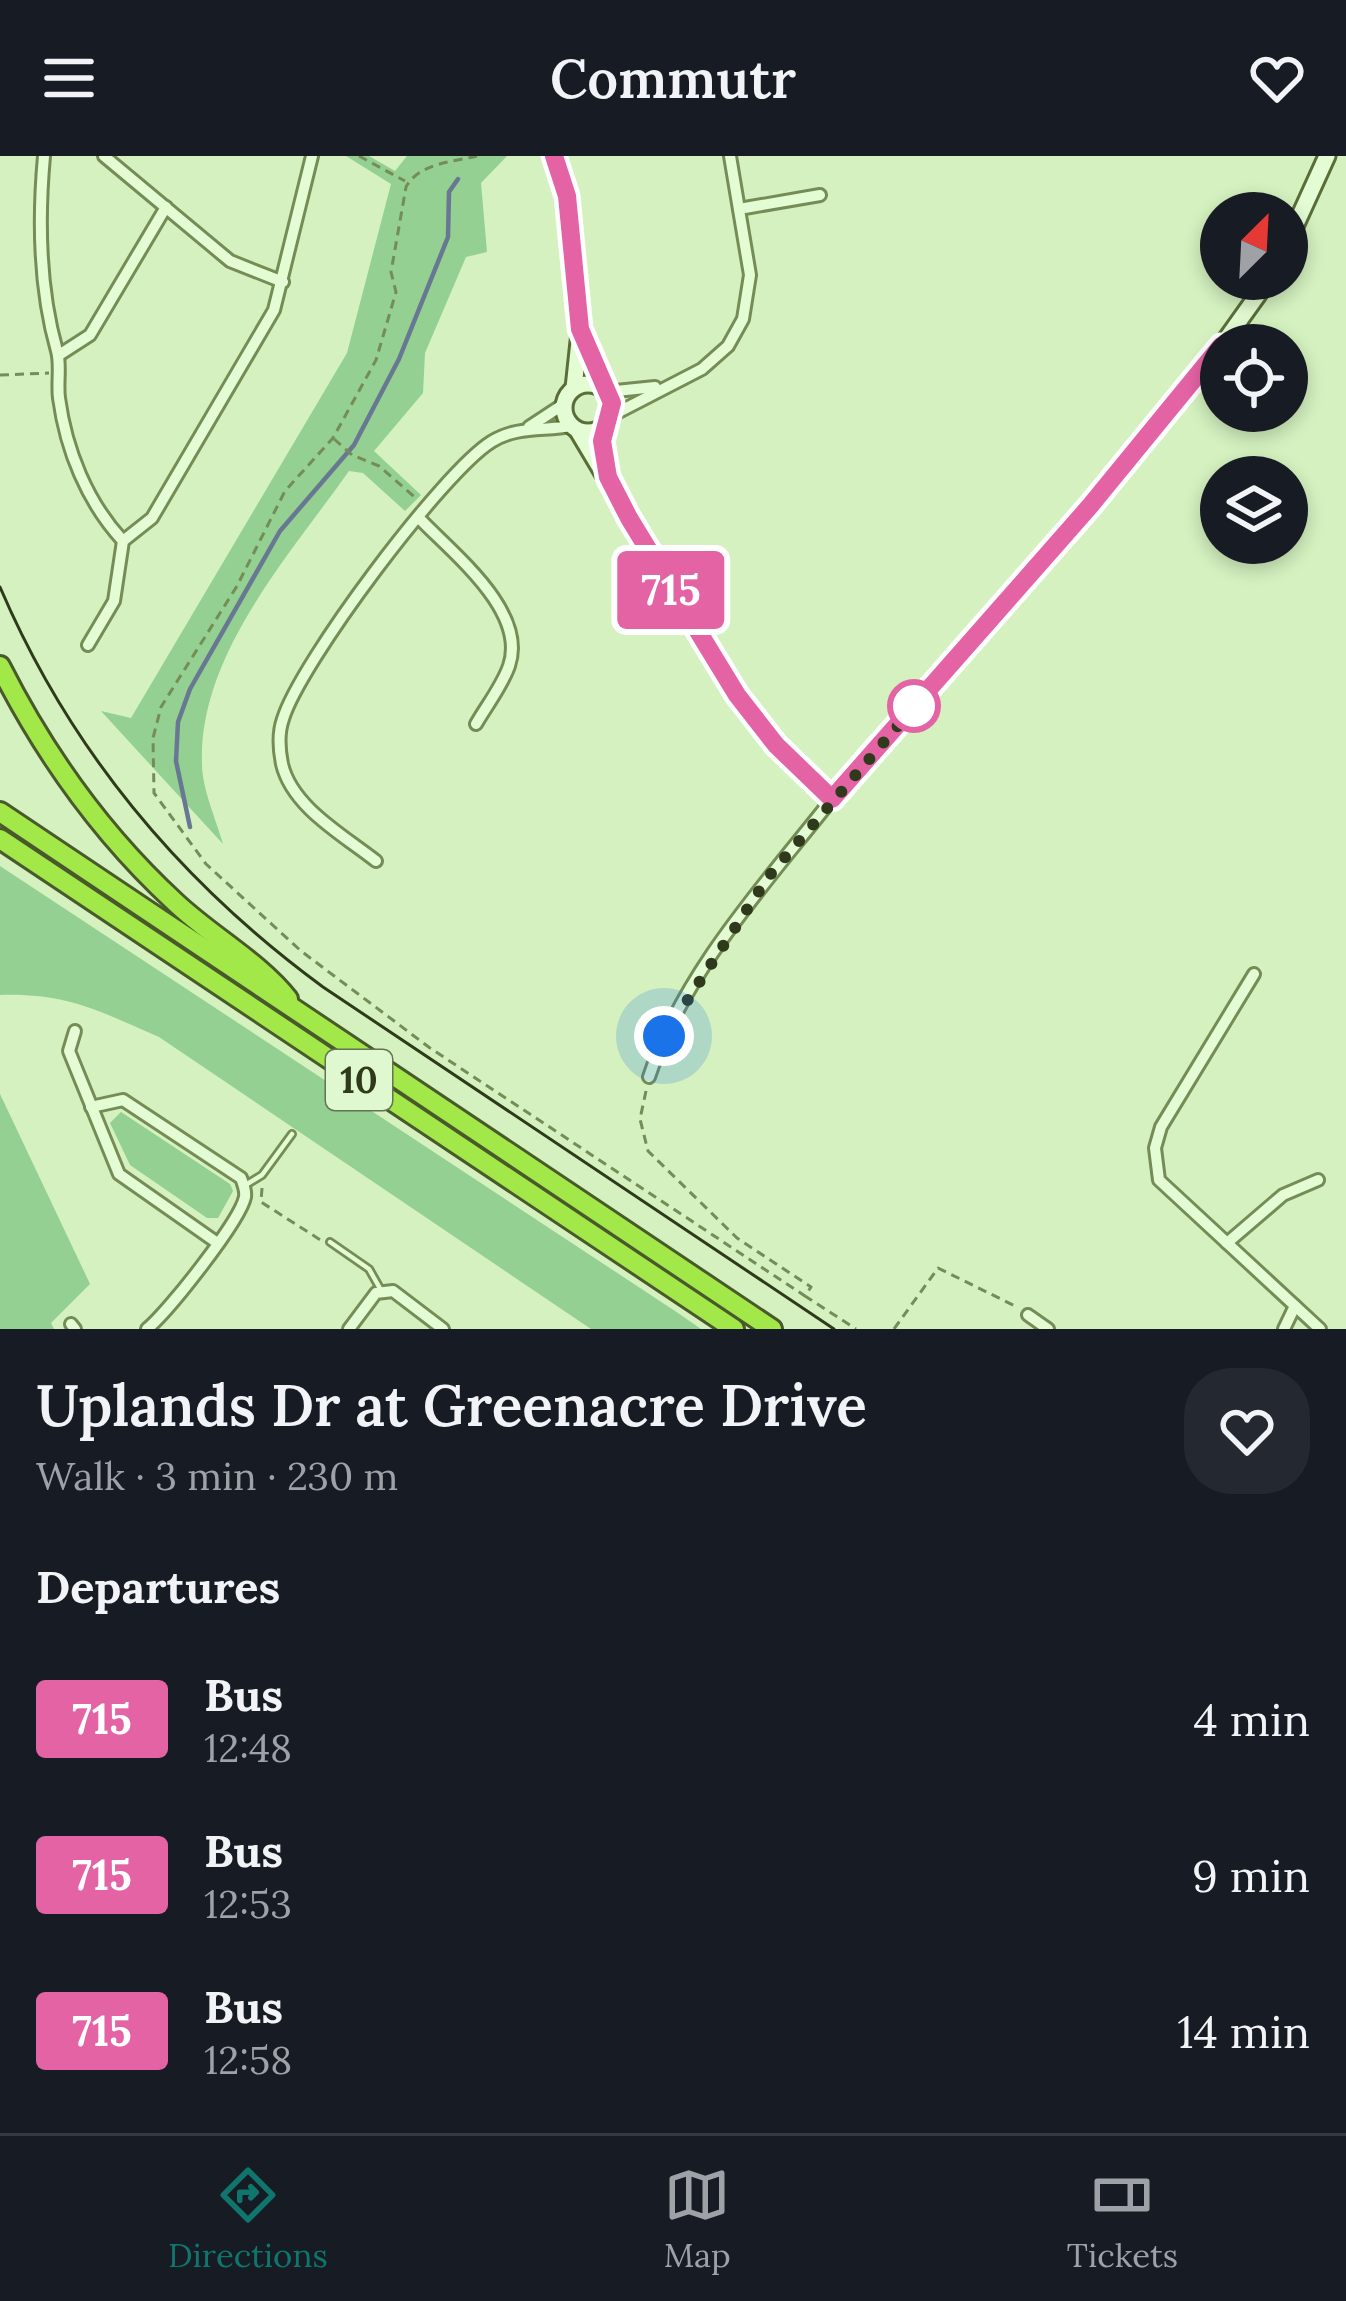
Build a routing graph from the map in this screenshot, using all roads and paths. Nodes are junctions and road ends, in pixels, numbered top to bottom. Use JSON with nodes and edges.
{"nodes":[{"id":1,"x":44,"y":156,"type":"edge"},
{"id":2,"x":104,"y":156,"type":"edge"},
{"id":3,"x":312,"y":156,"type":"edge"},
{"id":4,"x":359,"y":156,"type":"edge"},
{"id":5,"x":477,"y":156,"type":"edge"},
{"id":6,"x":554,"y":156,"type":"edge"},
{"id":7,"x":730,"y":156,"type":"edge"},
{"id":8,"x":1327,"y":156,"type":"edge"},
{"id":9,"x":409,"y":182,"type":"junction"},
{"id":10,"x":820,"y":195,"type":"dead end"},
{"id":11,"x":1308,"y":198,"type":"edge"},
{"id":12,"x":166,"y":207,"type":"junction"},
{"id":13,"x":739,"y":209,"type":"junction"},
{"id":14,"x":283,"y":282,"type":"junction"},
{"id":15,"x":580,"y":329,"type":"junction"},
{"id":16,"x":59,"y":355,"type":"junction"},
{"id":17,"x":57,"y":372,"type":"junction"},
{"id":18,"x":1200,"y":373,"type":"edge"},
{"id":19,"x":0,"y":375,"type":"edge"},
{"id":20,"x":658,"y":387,"type":"junction"},
{"id":21,"x":574,"y":388,"type":"junction"},
{"id":22,"x":604,"y":390,"type":"junction"},
{"id":23,"x":564,"y":404,"type":"junction"},
{"id":24,"x":606,"y":422,"type":"junction"},
{"id":25,"x":526,"y":428,"type":"junction"},
{"id":26,"x":574,"y":428,"type":"junction"},
{"id":27,"x":333,"y":438,"type":"junction"},
{"id":28,"x":608,"y":477,"type":"junction"},
{"id":29,"x":423,"y":513,"type":"junction"},
{"id":30,"x":123,"y":542,"type":"junction"},
{"id":31,"x":88,"y":645,"type":"dead end"},
{"id":32,"x":0,"y":666,"type":"edge"},
{"id":33,"x":476,"y":724,"type":"dead end"},
{"id":34,"x":832,"y":799,"type":"junction"},
{"id":35,"x":0,"y":812,"type":"edge"},
{"id":36,"x":0,"y":839,"type":"edge"},
{"id":37,"x":376,"y":860,"type":"dead end"},
{"id":38,"x":1254,"y":974,"type":"dead end"},
{"id":39,"x":305,"y":1021,"type":"junction"},
{"id":40,"x":75,"y":1031,"type":"dead end"},
{"id":41,"x":649,"y":1077,"type":"joint"},
{"id":42,"x":91,"y":1107,"type":"junction"},
{"id":43,"x":292,"y":1134,"type":"dead end"},
{"id":44,"x":262,"y":1175,"type":"junction"},
{"id":45,"x":1318,"y":1180,"type":"dead end"},
{"id":46,"x":244,"y":1186,"type":"junction"},
{"id":47,"x":216,"y":1242,"type":"junction"},
{"id":48,"x":330,"y":1242,"type":"joint"},
{"id":49,"x":1227,"y":1243,"type":"junction"},
{"id":50,"x":382,"y":1292,"type":"junction"},
{"id":51,"x":806,"y":1296,"type":"junction"},
{"id":52,"x":1294,"y":1306,"type":"junction"},
{"id":53,"x":1028,"y":1315,"type":"joint"},
{"id":54,"x":147,"y":1329,"type":"edge"},
{"id":55,"x":349,"y":1329,"type":"edge"},
{"id":56,"x":442,"y":1329,"type":"edge"},
{"id":57,"x":734,"y":1329,"type":"edge"},
{"id":58,"x":772,"y":1329,"type":"edge"},
{"id":59,"x":856,"y":1329,"type":"edge"},
{"id":60,"x":894,"y":1329,"type":"edge"},
{"id":61,"x":1048,"y":1329,"type":"edge"},
{"id":62,"x":1284,"y":1329,"type":"edge"},
{"id":63,"x":1320,"y":1329,"type":"edge"}],
"edges":[{"from":1,"to":16,"type":"street"},
{"from":2,"to":12,"type":"street"},
{"from":3,"to":14,"type":"street"},
{"from":4,"to":9,"type":"path"},
{"from":5,"to":9,"type":"path"},
{"from":6,"to":15,"type":"street"},
{"from":7,"to":13,"type":"street"},
{"from":8,"to":11,"type":"street"},
{"from":9,"to":27,"type":"path"},
{"from":10,"to":13,"type":"street"},
{"from":12,"to":14,"type":"street"},
{"from":12,"to":16,"type":"street"},
{"from":13,"to":20,"type":"street"},
{"from":14,"to":30,"type":"street"},
{"from":15,"to":21,"type":"street"},
{"from":15,"to":22,"type":"street"},
{"from":16,"to":17,"type":"street"},
{"from":17,"to":19,"type":"path"},
{"from":17,"to":30,"type":"street"},
{"from":18,"to":34,"type":"street"},
{"from":20,"to":22,"type":"street"},
{"from":20,"to":24,"type":"street"},
{"from":21,"to":22,"type":"street"},
{"from":21,"to":23,"type":"street"},
{"from":22,"to":24,"type":"street"},
{"from":23,"to":25,"type":"street"},
{"from":23,"to":26,"type":"street"},
{"from":24,"to":26,"type":"street"},
{"from":24,"to":28,"type":"street"},
{"from":25,"to":26,"type":"street"},
{"from":25,"to":29,"type":"street"},
{"from":26,"to":28,"type":"street"},
{"from":27,"to":29,"type":"path"},
{"from":27,"to":51,"type":"path"},
{"from":28,"to":34,"type":"street"},
{"from":29,"to":33,"type":"street"},
{"from":29,"to":37,"type":"street"},
{"from":30,"to":31,"type":"street"},
{"from":32,"to":39,"type":"highway"},
{"from":34,"to":41,"type":"street"},
{"from":35,"to":39,"type":"highway","number":"10"},
{"from":36,"to":57,"type":"highway","number":"10"},
{"from":38,"to":49,"type":"street"},
{"from":39,"to":58,"type":"highway","number":"10"},
{"from":40,"to":42,"type":"street"},
{"from":41,"to":51,"type":"path"},
{"from":42,"to":46,"type":"street"},
{"from":42,"to":47,"type":"street"},
{"from":43,"to":44,"type":"lane"},
{"from":44,"to":46,"type":"lane"},
{"from":44,"to":48,"type":"path"},
{"from":45,"to":49,"type":"street"},
{"from":46,"to":47,"type":"street"},
{"from":47,"to":54,"type":"street"},
{"from":48,"to":50,"type":"lane"},
{"from":49,"to":52,"type":"street"},
{"from":50,"to":55,"type":"street"},
{"from":50,"to":56,"type":"street"},
{"from":51,"to":59,"type":"path"},
{"from":52,"to":62,"type":"street"},
{"from":52,"to":63,"type":"street"},
{"from":53,"to":60,"type":"path"},
{"from":53,"to":61,"type":"street"}]}
